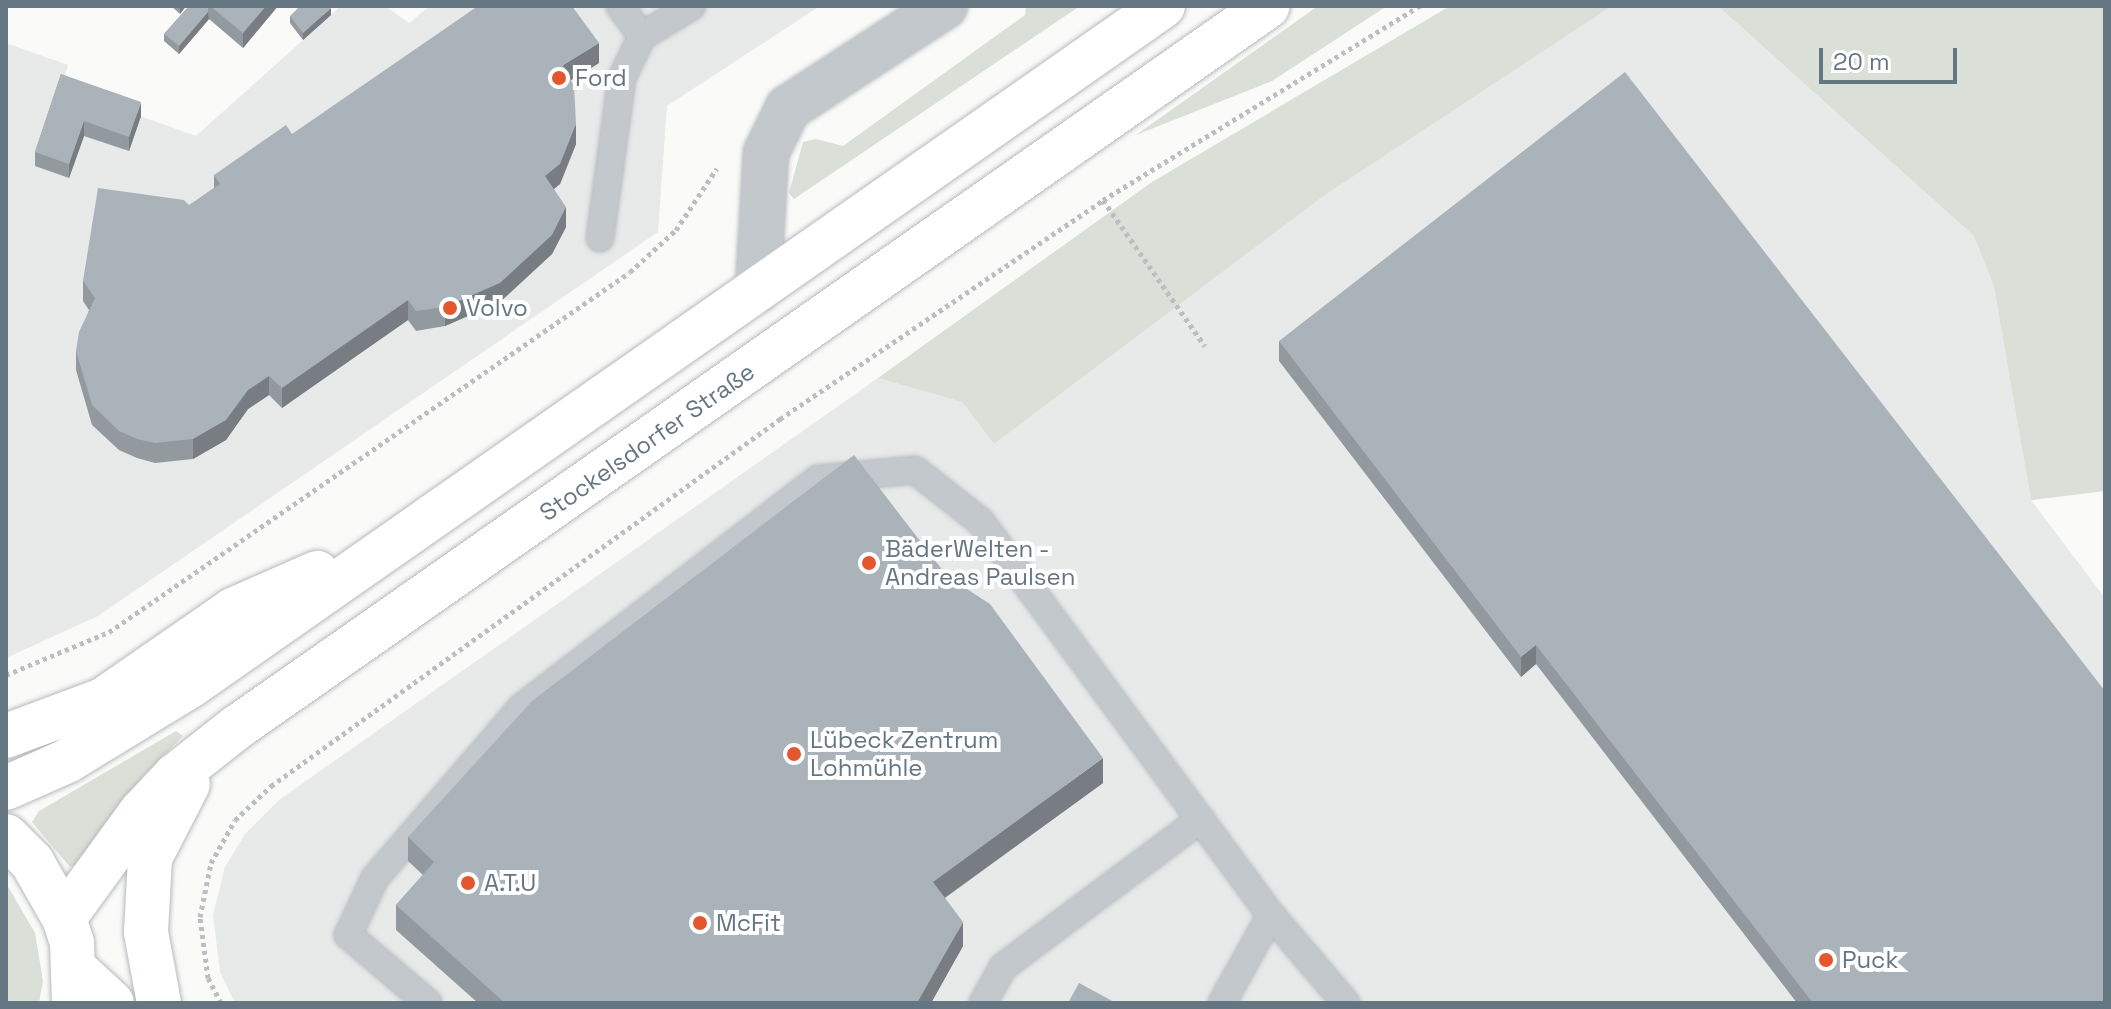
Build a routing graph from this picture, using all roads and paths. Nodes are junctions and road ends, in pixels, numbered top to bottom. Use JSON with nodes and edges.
{"nodes":[{"id":1,"x":620,"y":6,"type":"edge"},
{"id":2,"x":692,"y":6,"type":"edge"},
{"id":3,"x":945,"y":6,"type":"edge"},
{"id":4,"x":1163,"y":6,"type":"edge"},
{"id":5,"x":1268,"y":6,"type":"edge"},
{"id":6,"x":1420,"y":6,"type":"edge"},
{"id":7,"x":642,"y":36,"type":"junction"},
{"id":8,"x":719,"y":165,"type":"dead end"},
{"id":9,"x":1103,"y":200,"type":"junction"},
{"id":10,"x":600,"y":238,"type":"dead end"},
{"id":11,"x":758,"y":290,"type":"junction"},
{"id":12,"x":1205,"y":346,"type":"dead end"},
{"id":13,"x":407,"y":534,"type":"junction"},
{"id":14,"x":6,"y":675,"type":"edge"},
{"id":15,"x":236,"y":728,"type":"junction"},
{"id":16,"x":6,"y":736,"type":"edge"},
{"id":17,"x":6,"y":788,"type":"edge"},
{"id":18,"x":1201,"y":819,"type":"junction"},
{"id":19,"x":6,"y":836,"type":"edge"},
{"id":20,"x":1271,"y":915,"type":"junction"},
{"id":21,"x":64,"y":918,"type":"junction"},
{"id":22,"x":75,"y":986,"type":"edge"},
{"id":23,"x":1343,"y":1002,"type":"edge"},
{"id":24,"x":112,"y":1003,"type":"edge"},
{"id":25,"x":159,"y":1003,"type":"edge"},
{"id":26,"x":221,"y":1003,"type":"edge"},
{"id":27,"x":428,"y":1003,"type":"edge"},
{"id":28,"x":983,"y":1003,"type":"edge"},
{"id":29,"x":1222,"y":1003,"type":"edge"}],
"edges":[{"from":1,"to":7,"type":"lane"},
{"from":2,"to":7,"type":"lane"},
{"from":3,"to":11,"type":"street"},
{"from":4,"to":11,"type":"main road"},
{"from":5,"to":15,"type":"main road","name":"Stockelsdorfer Straße"},
{"from":6,"to":9,"type":"path"},
{"from":7,"to":10,"type":"lane"},
{"from":8,"to":14,"type":"path"},
{"from":9,"to":12,"type":"path"},
{"from":9,"to":26,"type":"path"},
{"from":11,"to":13,"type":"main road"},
{"from":13,"to":16,"type":"main road"},
{"from":13,"to":17,"type":"main road"},
{"from":15,"to":21,"type":"main road","name":"Stockelsdorfer Straße"},
{"from":15,"to":25,"type":"main road"},
{"from":18,"to":20,"type":"lane"},
{"from":18,"to":27,"type":"lane"},
{"from":18,"to":28,"type":"lane"},
{"from":19,"to":21,"type":"main road"},
{"from":20,"to":23,"type":"lane"},
{"from":20,"to":29,"type":"lane"},
{"from":21,"to":22,"type":"main road"},
{"from":22,"to":24,"type":"main road"}]}
